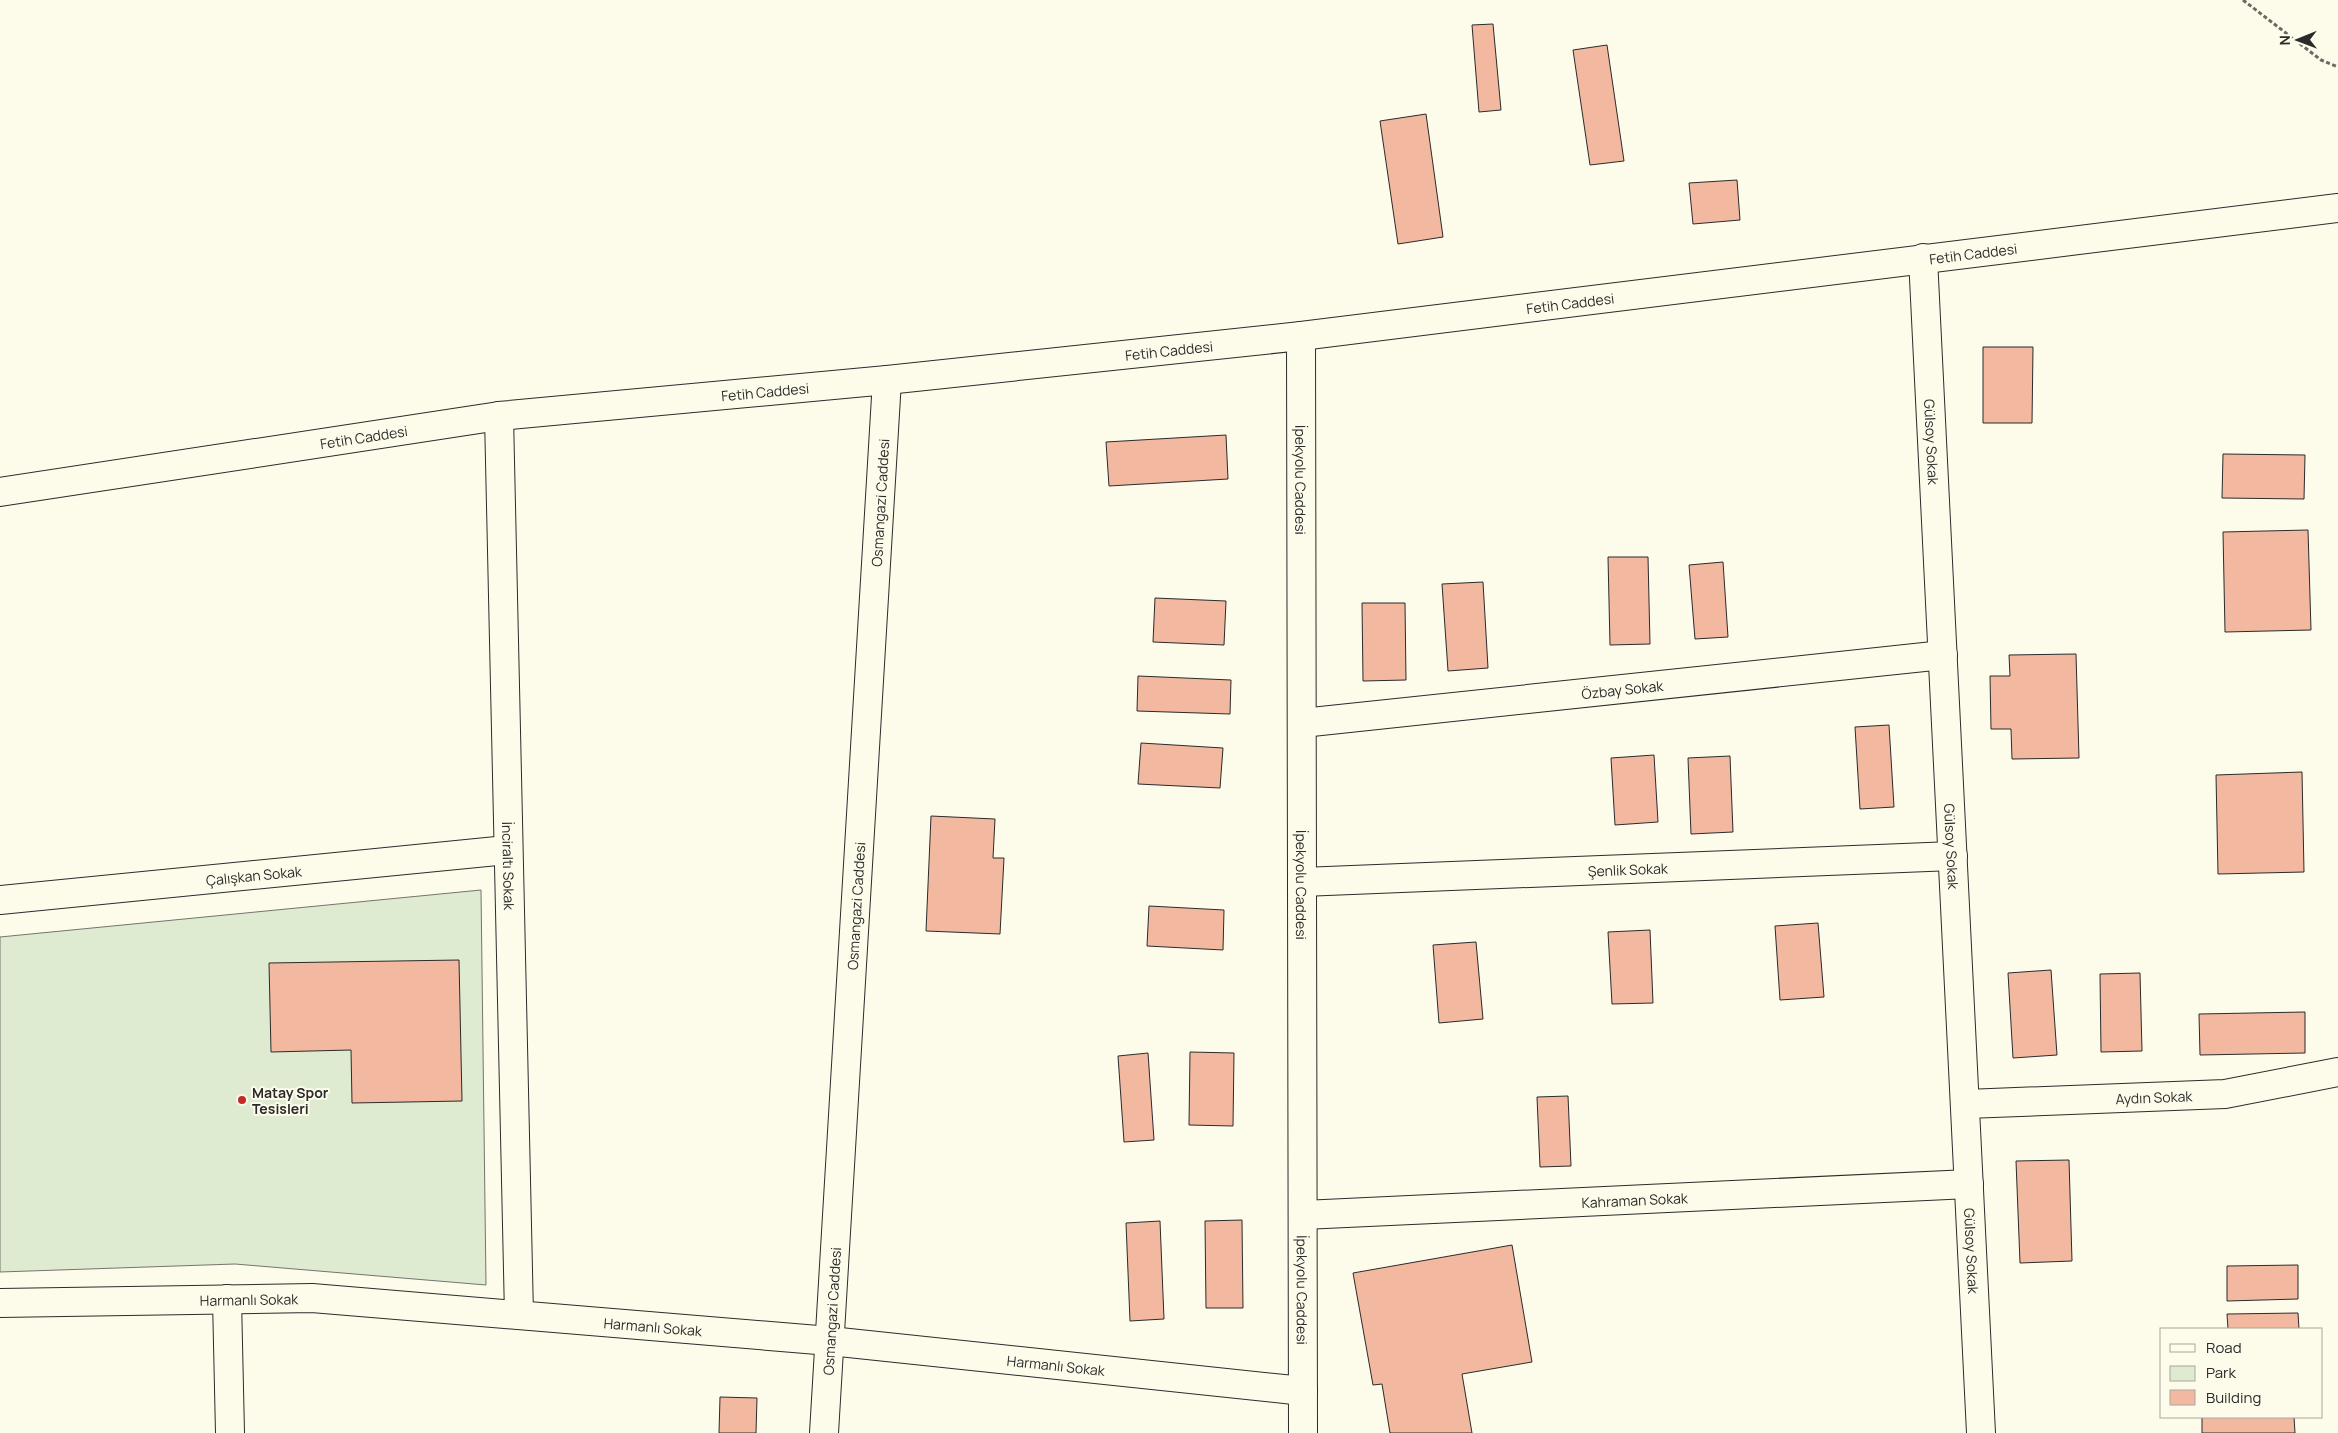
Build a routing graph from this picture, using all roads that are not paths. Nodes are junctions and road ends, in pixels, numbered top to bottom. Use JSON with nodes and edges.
{"nodes":[{"id":1,"x":2338,"y":208,"type":"edge"},
{"id":2,"x":1923,"y":258,"type":"junction"},
{"id":3,"x":1301,"y":336,"type":"junction"},
{"id":4,"x":887,"y":380,"type":"junction"},
{"id":5,"x":499,"y":416,"type":"junction"},
{"id":6,"x":0,"y":492,"type":"edge"},
{"id":7,"x":1943,"y":655,"type":"junction"},
{"id":8,"x":1302,"y":723,"type":"junction"},
{"id":9,"x":507,"y":850,"type":"junction"},
{"id":10,"x":1953,"y":856,"type":"junction"},
{"id":11,"x":1302,"y":882,"type":"junction"},
{"id":12,"x":0,"y":900,"type":"edge"},
{"id":13,"x":2338,"y":1072,"type":"edge"},
{"id":14,"x":1966,"y":1104,"type":"junction"},
{"id":15,"x":1969,"y":1184,"type":"junction"},
{"id":16,"x":1303,"y":1216,"type":"junction"},
{"id":17,"x":227,"y":1299,"type":"junction"},
{"id":18,"x":0,"y":1302,"type":"edge"},
{"id":19,"x":519,"y":1315,"type":"junction"},
{"id":20,"x":830,"y":1341,"type":"junction"},
{"id":21,"x":1303,"y":1391,"type":"junction"},
{"id":22,"x":230,"y":1433,"type":"edge"},
{"id":23,"x":824,"y":1433,"type":"edge"},
{"id":24,"x":1302,"y":1433,"type":"edge"},
{"id":25,"x":1981,"y":1433,"type":"edge"}],
"edges":[{"from":1,"to":2,"type":"street","name":"Fetih Caddesi"},
{"from":2,"to":3,"type":"street","name":"Fetih Caddesi"},
{"from":2,"to":7,"type":"street","name":"Gülsoy Sokak"},
{"from":3,"to":4,"type":"street","name":"Fetih Caddesi"},
{"from":3,"to":8,"type":"street","name":"İpekyolu Caddesi"},
{"from":4,"to":5,"type":"street","name":"Fetih Caddesi"},
{"from":4,"to":20,"type":"street","name":"Osmangazi Caddesi"},
{"from":5,"to":6,"type":"street","name":"Fetih Caddesi"},
{"from":5,"to":9,"type":"street","name":"İnciraltı Sokak"},
{"from":7,"to":8,"type":"street","name":"Özbay Sokak"},
{"from":7,"to":10,"type":"street","name":"Gülsoy Sokak"},
{"from":8,"to":11,"type":"street","name":"İpekyolu Caddesi"},
{"from":9,"to":12,"type":"street","name":"Çalışkan Sokak"},
{"from":9,"to":19,"type":"street","name":"İnciraltı Sokak"},
{"from":10,"to":11,"type":"street","name":"Şenlik Sokak"},
{"from":10,"to":14,"type":"street","name":"Gülsoy Sokak"},
{"from":11,"to":16,"type":"street","name":"İpekyolu Caddesi"},
{"from":13,"to":14,"type":"street","name":"Aydın Sokak"},
{"from":14,"to":15,"type":"street","name":"Gülsoy Sokak"},
{"from":15,"to":16,"type":"street","name":"Kahraman Sokak"},
{"from":15,"to":25,"type":"street","name":"Gülsoy Sokak"},
{"from":16,"to":21,"type":"street","name":"İpekyolu Caddesi"},
{"from":17,"to":18,"type":"street","name":"Harmanlı Sokak"},
{"from":17,"to":19,"type":"street","name":"Harmanlı Sokak"},
{"from":17,"to":22,"type":"street"},
{"from":19,"to":20,"type":"street","name":"Harmanlı Sokak"},
{"from":20,"to":21,"type":"street","name":"Harmanlı Sokak"},
{"from":20,"to":23,"type":"street","name":"Osmangazi Caddesi"},
{"from":21,"to":24,"type":"street","name":"İpekyolu Caddesi"}]}
